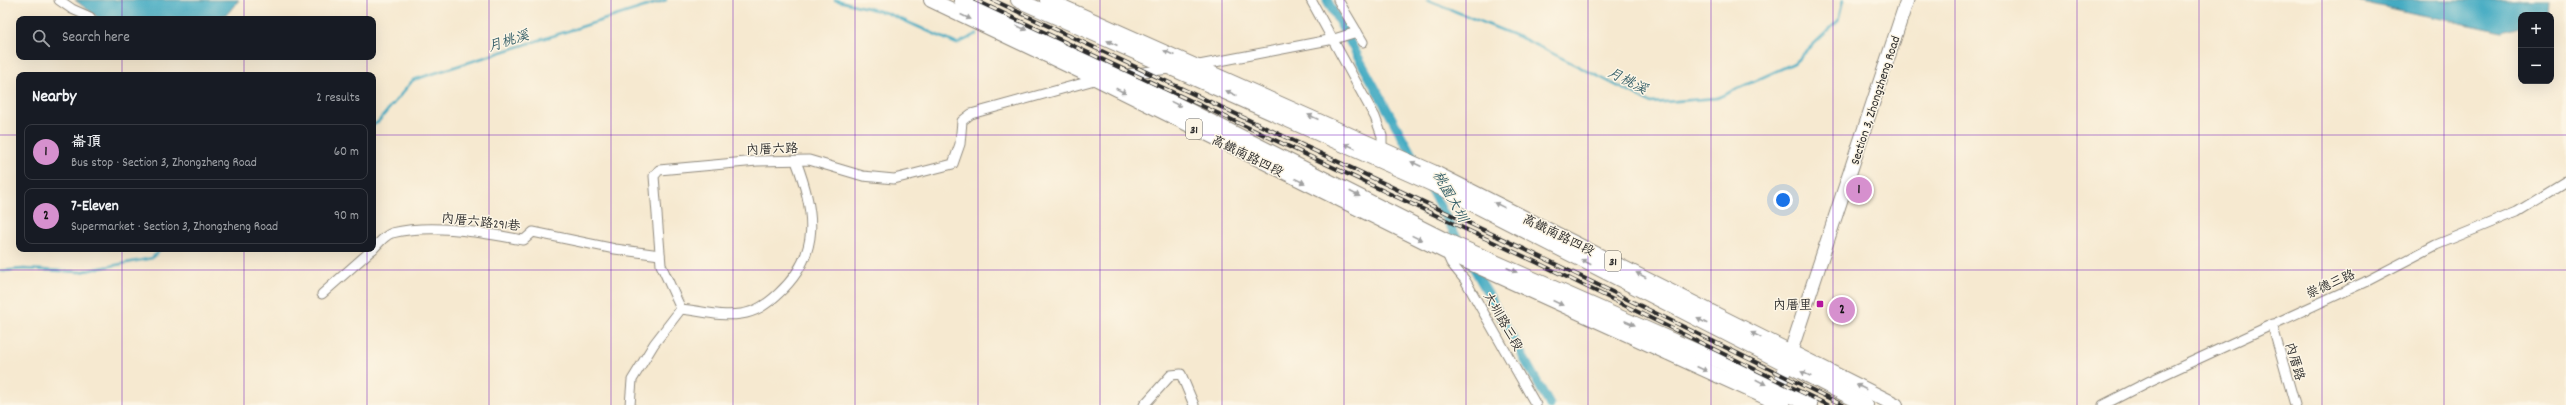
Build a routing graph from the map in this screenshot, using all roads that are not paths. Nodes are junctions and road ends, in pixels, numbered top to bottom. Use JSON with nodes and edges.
{"nodes":[{"id":1,"x":59,"y":0,"type":"edge"},
{"id":2,"x":931,"y":0,"type":"edge"},
{"id":3,"x":961,"y":0,"type":"edge"},
{"id":4,"x":1018,"y":0,"type":"edge"},
{"id":5,"x":1047,"y":0,"type":"edge"},
{"id":6,"x":1311,"y":0,"type":"edge"},
{"id":7,"x":1338,"y":0,"type":"edge"},
{"id":8,"x":1907,"y":0,"type":"edge"},
{"id":9,"x":88,"y":16,"type":"edge"},
{"id":10,"x":1356,"y":33,"type":"junction"},
{"id":11,"x":1335,"y":39,"type":"junction"},
{"id":12,"x":1363,"y":42,"type":"dead end"},
{"id":13,"x":1197,"y":65,"type":"junction"},
{"id":14,"x":1175,"y":68,"type":"junction"},
{"id":15,"x":1115,"y":75,"type":"junction"},
{"id":16,"x":1097,"y":79,"type":"junction"},
{"id":17,"x":1242,"y":86,"type":"junction"},
{"id":18,"x":1275,"y":113,"type":"junction"},
{"id":19,"x":1183,"y":123,"type":"junction"},
{"id":20,"x":1236,"y":134,"type":"junction"},
{"id":21,"x":1382,"y":148,"type":"junction"},
{"id":22,"x":796,"y":160,"type":"junction"},
{"id":23,"x":2566,"y":182,"type":"edge"},
{"id":24,"x":376,"y":246,"type":"edge"},
{"id":25,"x":1450,"y":250,"type":"junction"},
{"id":26,"x":370,"y":252,"type":"edge"},
{"id":27,"x":660,"y":255,"type":"junction"},
{"id":28,"x":322,"y":294,"type":"dead end"},
{"id":29,"x":681,"y":309,"type":"junction"},
{"id":30,"x":2272,"y":324,"type":"junction"},
{"id":31,"x":1789,"y":359,"type":"junction"},
{"id":32,"x":1777,"y":400,"type":"edge"},
{"id":33,"x":630,"y":405,"type":"edge"},
{"id":34,"x":1144,"y":405,"type":"edge"},
{"id":35,"x":1194,"y":405,"type":"edge"},
{"id":36,"x":1536,"y":405,"type":"edge"},
{"id":37,"x":1810,"y":405,"type":"edge"},
{"id":38,"x":1866,"y":405,"type":"edge"},
{"id":39,"x":1896,"y":405,"type":"edge"},
{"id":40,"x":2103,"y":405,"type":"edge"},
{"id":41,"x":2295,"y":405,"type":"edge"}],
"edges":[{"from":1,"to":9,"type":"street"},
{"from":2,"to":16,"type":"main road","name":"高鐵南路四段","number":"31","one_way":true},
{"from":3,"to":15,"type":"main road","name":"高鐵南路四段","number":"31","one_way":true},
{"from":14,"to":4,"type":"main road","number":"31","one_way":true},
{"from":13,"to":5,"type":"main road","number":"31","one_way":true},
{"from":6,"to":11,"type":"street"},
{"from":7,"to":10,"type":"street"},
{"from":8,"to":31,"type":"main road","name":"Section 3, Zhongzheng Road"},
{"from":10,"to":11,"type":"street"},
{"from":10,"to":12,"type":"street"},
{"from":11,"to":13,"type":"street"},
{"from":11,"to":21,"type":"street"},
{"from":13,"to":14,"type":"street"},
{"from":13,"to":17,"type":"main road","number":"31"},
{"from":14,"to":15,"type":"street"},
{"from":18,"to":14,"type":"main road","number":"31","one_way":true},
{"from":15,"to":16,"type":"street"},
{"from":15,"to":20,"type":"main road","name":"高鐵南路四段","number":"31","one_way":true},
{"from":16,"to":19,"type":"main road","name":"高鐵南路四段","number":"31","one_way":true},
{"from":16,"to":22,"type":"street","name":"內厝六路"},
{"from":17,"to":18,"type":"main road"},
{"from":21,"to":17,"type":"main road","number":"31","one_way":true},
{"from":31,"to":18,"type":"main road","name":"高鐵南路四段","number":"31","one_way":true},
{"from":19,"to":20,"type":"main road"},
{"from":19,"to":25,"type":"main road","name":"高鐵南路四段","number":"31","one_way":true},
{"from":20,"to":25,"type":"main road","name":"高鐵南路四段","number":"31","one_way":true},
{"from":31,"to":21,"type":"main road","name":"高鐵南路四段","number":"31","one_way":true},
{"from":22,"to":27,"type":"street","name":"內厝六路"},
{"from":22,"to":29,"type":"street"},
{"from":23,"to":30,"type":"street","name":"崇德三路"},
{"from":24,"to":27,"type":"street","name":"內厝六路291巷"},
{"from":25,"to":32,"type":"main road","number":"31","one_way":true},
{"from":25,"to":32,"type":"main road","number":"31","one_way":true},
{"from":25,"to":36,"type":"street","name":"大圳路三段"},
{"from":26,"to":28,"type":"street","name":"內厝六路291巷"},
{"from":27,"to":29,"type":"street","name":"內厝六路"},
{"from":29,"to":33,"type":"street"},
{"from":30,"to":40,"type":"street","name":"崇德三路"},
{"from":30,"to":41,"type":"street","name":"內厝路"},
{"from":31,"to":32,"type":"main road","name":"Section 3, Zhongzheng Road"},
{"from":38,"to":31,"type":"main road","number":"31","one_way":true},
{"from":39,"to":31,"type":"main road","number":"31","one_way":true},
{"from":32,"to":37,"type":"main road","number":"31"},
{"from":34,"to":35,"type":"street"}]}
